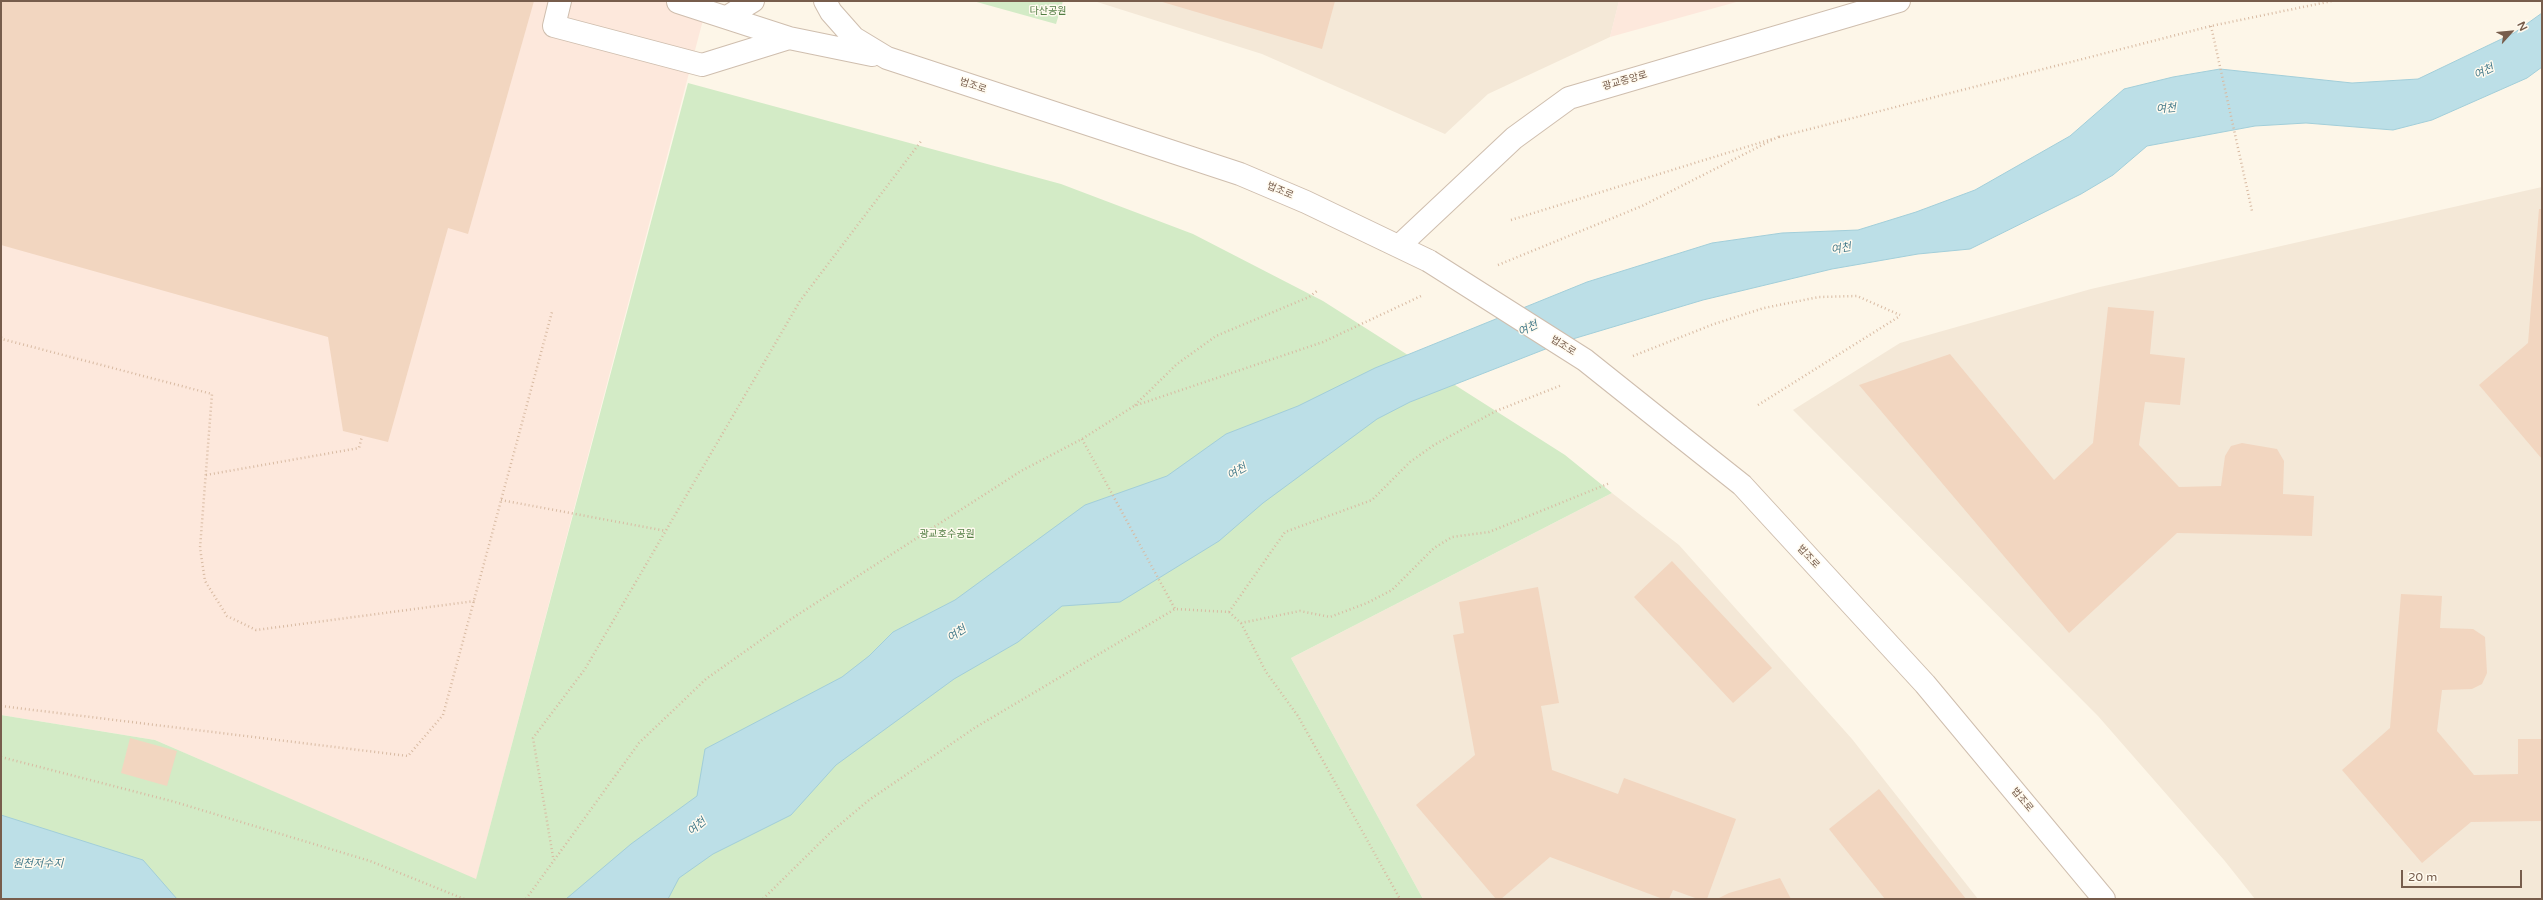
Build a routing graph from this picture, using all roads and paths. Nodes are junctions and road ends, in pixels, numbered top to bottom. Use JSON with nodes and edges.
{"nodes":[{"id":1,"x":560,"y":1,"type":"edge"},
{"id":2,"x":753,"y":1,"type":"edge"},
{"id":3,"x":825,"y":1,"type":"edge"},
{"id":4,"x":1898,"y":1,"type":"edge"},
{"id":5,"x":2332,"y":1,"type":"edge"},
{"id":6,"x":678,"y":2,"type":"dead end"},
{"id":7,"x":727,"y":17,"type":"junction"},
{"id":8,"x":2211,"y":26,"type":"junction"},
{"id":9,"x":789,"y":38,"type":"junction"},
{"id":10,"x":887,"y":58,"type":"junction"},
{"id":11,"x":1780,"y":136,"type":"junction"},
{"id":12,"x":922,"y":140,"type":"dead end"},
{"id":13,"x":2252,"y":211,"type":"dead end"},
{"id":14,"x":1511,"y":220,"type":"dead end"},
{"id":15,"x":1399,"y":246,"type":"junction"},
{"id":16,"x":1490,"y":268,"type":"dead end"},
{"id":17,"x":1317,"y":291,"type":"dead end"},
{"id":18,"x":1425,"y":294,"type":"dead end"},
{"id":19,"x":552,"y":312,"type":"dead end"},
{"id":20,"x":1,"y":337,"type":"edge"},
{"id":21,"x":1627,"y":359,"type":"dead end"},
{"id":22,"x":1568,"y":382,"type":"dead end"},
{"id":23,"x":1758,"y":405,"type":"dead end"},
{"id":24,"x":1134,"y":406,"type":"junction"},
{"id":25,"x":362,"y":436,"type":"dead end"},
{"id":26,"x":1082,"y":439,"type":"junction"},
{"id":27,"x":206,"y":475,"type":"junction"},
{"id":28,"x":1610,"y":483,"type":"dead end"},
{"id":29,"x":502,"y":500,"type":"junction"},
{"id":30,"x":666,"y":531,"type":"junction"},
{"id":31,"x":475,"y":601,"type":"junction"},
{"id":32,"x":1175,"y":609,"type":"junction"},
{"id":33,"x":1229,"y":612,"type":"junction"},
{"id":34,"x":1241,"y":623,"type":"junction"},
{"id":35,"x":1,"y":706,"type":"edge"},
{"id":36,"x":1,"y":757,"type":"edge"},
{"id":37,"x":554,"y":858,"type":"junction"},
{"id":38,"x":464,"y":899,"type":"edge"},
{"id":39,"x":526,"y":899,"type":"edge"},
{"id":40,"x":763,"y":899,"type":"edge"},
{"id":41,"x":1400,"y":899,"type":"edge"},
{"id":42,"x":2104,"y":899,"type":"edge"}],
"edges":[{"from":1,"to":9,"type":"street"},
{"from":2,"to":7,"type":"street"},
{"from":3,"to":10,"type":"street","name":"법조로"},
{"from":4,"to":15,"type":"street","name":"광교중앙로"},
{"from":5,"to":8,"type":"path"},
{"from":6,"to":7,"type":"street"},
{"from":7,"to":9,"type":"street"},
{"from":8,"to":11,"type":"path"},
{"from":8,"to":13,"type":"path"},
{"from":9,"to":10,"type":"street"},
{"from":10,"to":15,"type":"street","name":"법조로"},
{"from":11,"to":14,"type":"path"},
{"from":11,"to":16,"type":"path"},
{"from":12,"to":30,"type":"path"},
{"from":15,"to":42,"type":"street","name":"법조로","bridge":true},
{"from":17,"to":24,"type":"path"},
{"from":18,"to":24,"type":"path"},
{"from":19,"to":29,"type":"path"},
{"from":20,"to":27,"type":"path"},
{"from":21,"to":23,"type":"path"},
{"from":22,"to":33,"type":"path"},
{"from":24,"to":26,"type":"path"},
{"from":25,"to":27,"type":"path"},
{"from":26,"to":32,"type":"path"},
{"from":26,"to":37,"type":"path"},
{"from":27,"to":31,"type":"path"},
{"from":28,"to":34,"type":"path"},
{"from":29,"to":30,"type":"path"},
{"from":29,"to":31,"type":"path"},
{"from":30,"to":37,"type":"path"},
{"from":31,"to":35,"type":"path"},
{"from":32,"to":33,"type":"path"},
{"from":32,"to":40,"type":"path"},
{"from":33,"to":34,"type":"path"},
{"from":34,"to":41,"type":"path"},
{"from":36,"to":38,"type":"path"},
{"from":37,"to":39,"type":"path"}]}
